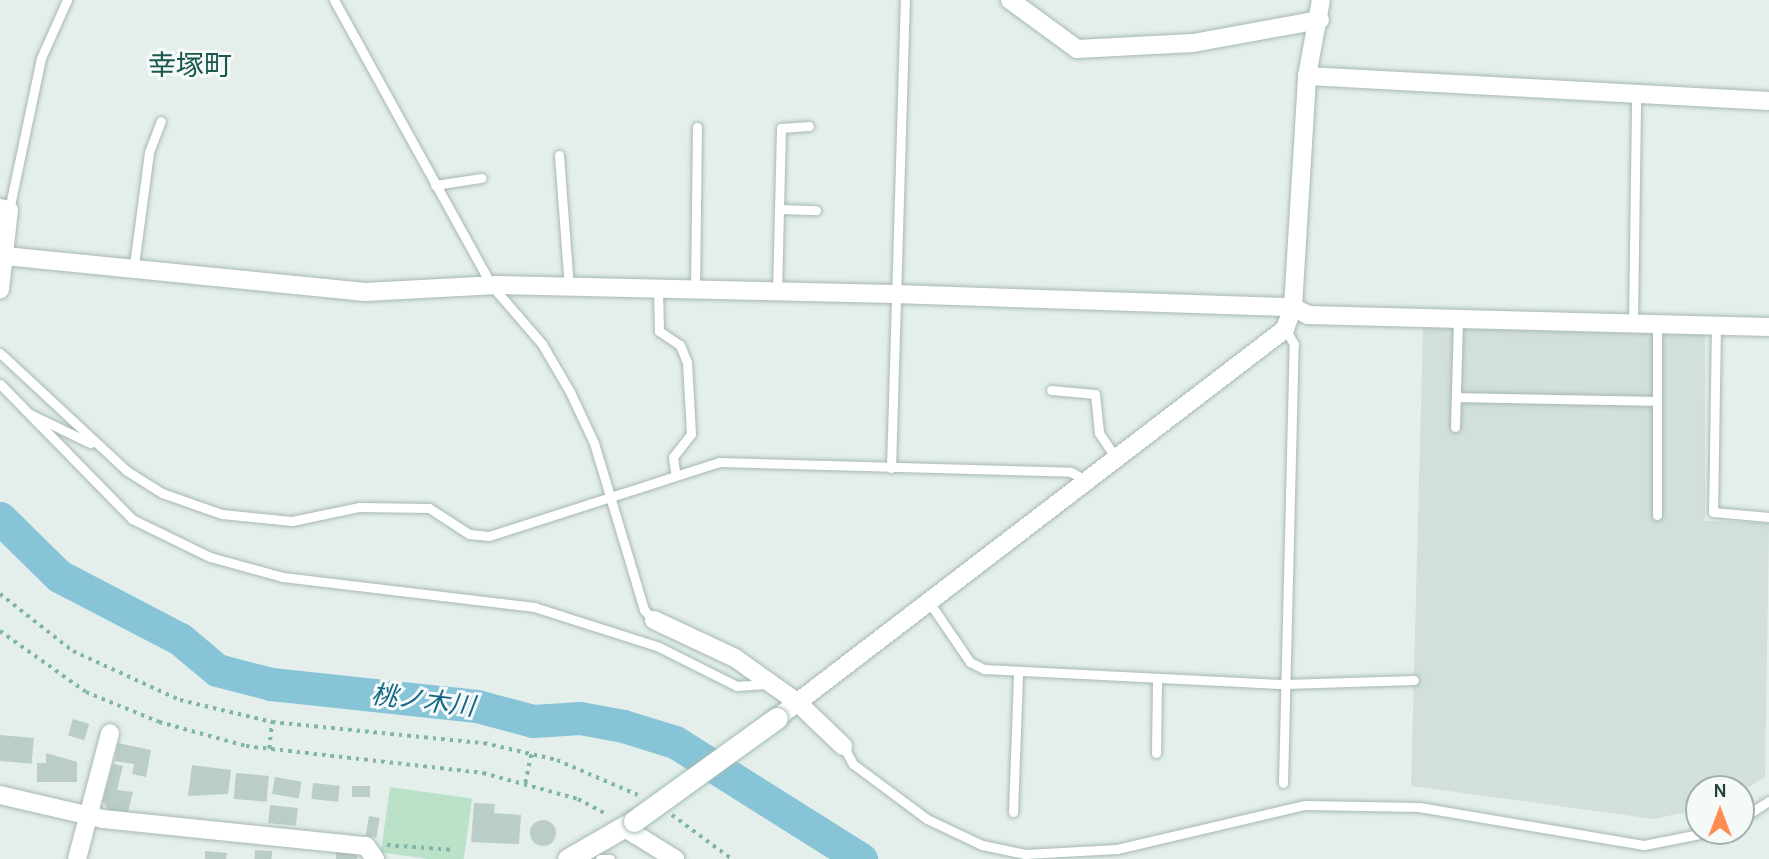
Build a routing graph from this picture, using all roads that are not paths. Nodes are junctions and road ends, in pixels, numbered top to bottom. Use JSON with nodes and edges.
{"nodes":[{"id":1,"x":67,"y":0,"type":"edge"},
{"id":2,"x":334,"y":0,"type":"edge"},
{"id":3,"x":905,"y":0,"type":"edge"},
{"id":4,"x":1010,"y":0,"type":"edge"},
{"id":5,"x":1321,"y":0,"type":"edge"},
{"id":6,"x":1320,"y":20,"type":"junction"},
{"id":7,"x":1307,"y":76,"type":"junction"},
{"id":8,"x":1636,"y":93,"type":"junction"},
{"id":9,"x":1769,"y":101,"type":"edge"},
{"id":10,"x":161,"y":121,"type":"dead end"},
{"id":11,"x":809,"y":126,"type":"dead end"},
{"id":12,"x":697,"y":127,"type":"dead end"},
{"id":13,"x":559,"y":156,"type":"dead end"},
{"id":14,"x":481,"y":178,"type":"dead end"},
{"id":15,"x":435,"y":185,"type":"junction"},
{"id":16,"x":4,"y":209,"type":"edge"},
{"id":17,"x":779,"y":209,"type":"junction"},
{"id":18,"x":816,"y":210,"type":"dead end"},
{"id":19,"x":5,"y":256,"type":"junction"},
{"id":20,"x":134,"y":265,"type":"junction"},
{"id":21,"x":492,"y":286,"type":"junction"},
{"id":22,"x":569,"y":287,"type":"junction"},
{"id":23,"x":0,"y":289,"type":"edge"},
{"id":24,"x":658,"y":289,"type":"junction"},
{"id":25,"x":695,"y":290,"type":"junction"},
{"id":26,"x":777,"y":292,"type":"junction"},
{"id":27,"x":894,"y":294,"type":"junction"},
{"id":28,"x":1293,"y":307,"type":"junction"},
{"id":29,"x":1458,"y":317,"type":"junction"},
{"id":30,"x":1633,"y":321,"type":"junction"},
{"id":31,"x":1657,"y":321,"type":"junction"},
{"id":32,"x":1716,"y":325,"type":"junction"},
{"id":33,"x":1769,"y":327,"type":"edge"},
{"id":34,"x":1285,"y":329,"type":"junction"},
{"id":35,"x":0,"y":352,"type":"edge"},
{"id":36,"x":0,"y":384,"type":"edge"},
{"id":37,"x":1051,"y":390,"type":"dead end"},
{"id":38,"x":1456,"y":397,"type":"junction"},
{"id":39,"x":1656,"y":401,"type":"junction"},
{"id":40,"x":25,"y":411,"type":"junction"},
{"id":41,"x":1455,"y":427,"type":"dead end"},
{"id":42,"x":94,"y":445,"type":"junction"},
{"id":43,"x":1117,"y":460,"type":"junction"},
{"id":44,"x":891,"y":468,"type":"junction"},
{"id":45,"x":675,"y":471,"type":"junction"},
{"id":46,"x":1088,"y":482,"type":"junction"},
{"id":47,"x":611,"y":496,"type":"junction"},
{"id":48,"x":1657,"y":515,"type":"dead end"},
{"id":49,"x":1769,"y":517,"type":"edge"},
{"id":50,"x":929,"y":602,"type":"junction"},
{"id":51,"x":654,"y":620,"type":"joint"},
{"id":52,"x":1018,"y":673,"type":"junction"},
{"id":53,"x":1157,"y":678,"type":"junction"},
{"id":54,"x":1414,"y":680,"type":"dead end"},
{"id":55,"x":771,"y":683,"type":"junction"},
{"id":56,"x":1285,"y":684,"type":"junction"},
{"id":57,"x":797,"y":702,"type":"junction"},
{"id":58,"x":777,"y":718,"type":"joint"},
{"id":59,"x":110,"y":733,"type":"dead end"},
{"id":60,"x":843,"y":746,"type":"joint"},
{"id":61,"x":1156,"y":753,"type":"dead end"},
{"id":62,"x":1283,"y":783,"type":"dead end"},
{"id":63,"x":0,"y":795,"type":"edge"},
{"id":64,"x":1013,"y":812,"type":"dead end"},
{"id":65,"x":88,"y":816,"type":"junction"},
{"id":66,"x":623,"y":824,"type":"junction"},
{"id":67,"x":1685,"y":837,"type":"edge"},
{"id":68,"x":374,"y":855,"type":"edge"},
{"id":69,"x":77,"y":859,"type":"edge"},
{"id":70,"x":568,"y":859,"type":"edge"},
{"id":71,"x":600,"y":859,"type":"edge"},
{"id":72,"x":610,"y":859,"type":"edge"},
{"id":73,"x":674,"y":859,"type":"edge"}],
"edges":[{"from":1,"to":16,"type":"lane"},
{"from":2,"to":15,"type":"lane"},
{"from":3,"to":27,"type":"lane"},
{"from":4,"to":6,"type":"street"},
{"from":5,"to":6,"type":"street"},
{"from":6,"to":7,"type":"street"},
{"from":7,"to":8,"type":"street"},
{"from":7,"to":28,"type":"street"},
{"from":8,"to":9,"type":"street"},
{"from":8,"to":30,"type":"lane"},
{"from":10,"to":20,"type":"lane"},
{"from":11,"to":17,"type":"lane"},
{"from":12,"to":25,"type":"lane"},
{"from":13,"to":22,"type":"lane"},
{"from":14,"to":15,"type":"lane"},
{"from":15,"to":21,"type":"lane"},
{"from":16,"to":19,"type":"street"},
{"from":17,"to":18,"type":"lane"},
{"from":17,"to":26,"type":"lane"},
{"from":19,"to":20,"type":"street"},
{"from":19,"to":23,"type":"street"},
{"from":20,"to":21,"type":"street"},
{"from":21,"to":22,"type":"street"},
{"from":21,"to":47,"type":"lane"},
{"from":22,"to":24,"type":"street"},
{"from":24,"to":25,"type":"street"},
{"from":24,"to":45,"type":"lane"},
{"from":25,"to":26,"type":"street"},
{"from":26,"to":27,"type":"street"},
{"from":27,"to":28,"type":"street"},
{"from":27,"to":44,"type":"lane"},
{"from":28,"to":29,"type":"street"},
{"from":28,"to":34,"type":"street"},
{"from":29,"to":30,"type":"street"},
{"from":29,"to":38,"type":"lane"},
{"from":30,"to":31,"type":"street"},
{"from":31,"to":32,"type":"street"},
{"from":31,"to":39,"type":"lane"},
{"from":32,"to":33,"type":"street"},
{"from":32,"to":49,"type":"lane"},
{"from":34,"to":43,"type":"street"},
{"from":34,"to":56,"type":"lane"},
{"from":35,"to":42,"type":"lane"},
{"from":36,"to":40,"type":"lane"},
{"from":37,"to":43,"type":"lane"},
{"from":38,"to":39,"type":"lane"},
{"from":38,"to":41,"type":"lane"},
{"from":39,"to":48,"type":"lane"},
{"from":40,"to":42,"type":"lane"},
{"from":40,"to":55,"type":"lane"},
{"from":42,"to":47,"type":"lane"},
{"from":43,"to":46,"type":"street"},
{"from":44,"to":45,"type":"lane"},
{"from":44,"to":46,"type":"lane"},
{"from":45,"to":47,"type":"lane"},
{"from":46,"to":50,"type":"street"},
{"from":47,"to":51,"type":"lane"},
{"from":50,"to":52,"type":"lane"},
{"from":50,"to":57,"type":"street"},
{"from":51,"to":55,"type":"street"},
{"from":52,"to":53,"type":"lane"},
{"from":52,"to":64,"type":"lane"},
{"from":53,"to":56,"type":"lane"},
{"from":53,"to":61,"type":"lane"},
{"from":54,"to":56,"type":"lane"},
{"from":55,"to":57,"type":"street"},
{"from":56,"to":62,"type":"lane"},
{"from":57,"to":58,"type":"street"},
{"from":57,"to":60,"type":"street"},
{"from":58,"to":66,"type":"street","bridge":true},
{"from":59,"to":65,"type":"street"},
{"from":60,"to":67,"type":"lane"},
{"from":63,"to":65,"type":"street"},
{"from":65,"to":68,"type":"street"},
{"from":65,"to":69,"type":"street"},
{"from":66,"to":70,"type":"street"},
{"from":66,"to":73,"type":"street"},
{"from":71,"to":72,"type":"lane"}]}
